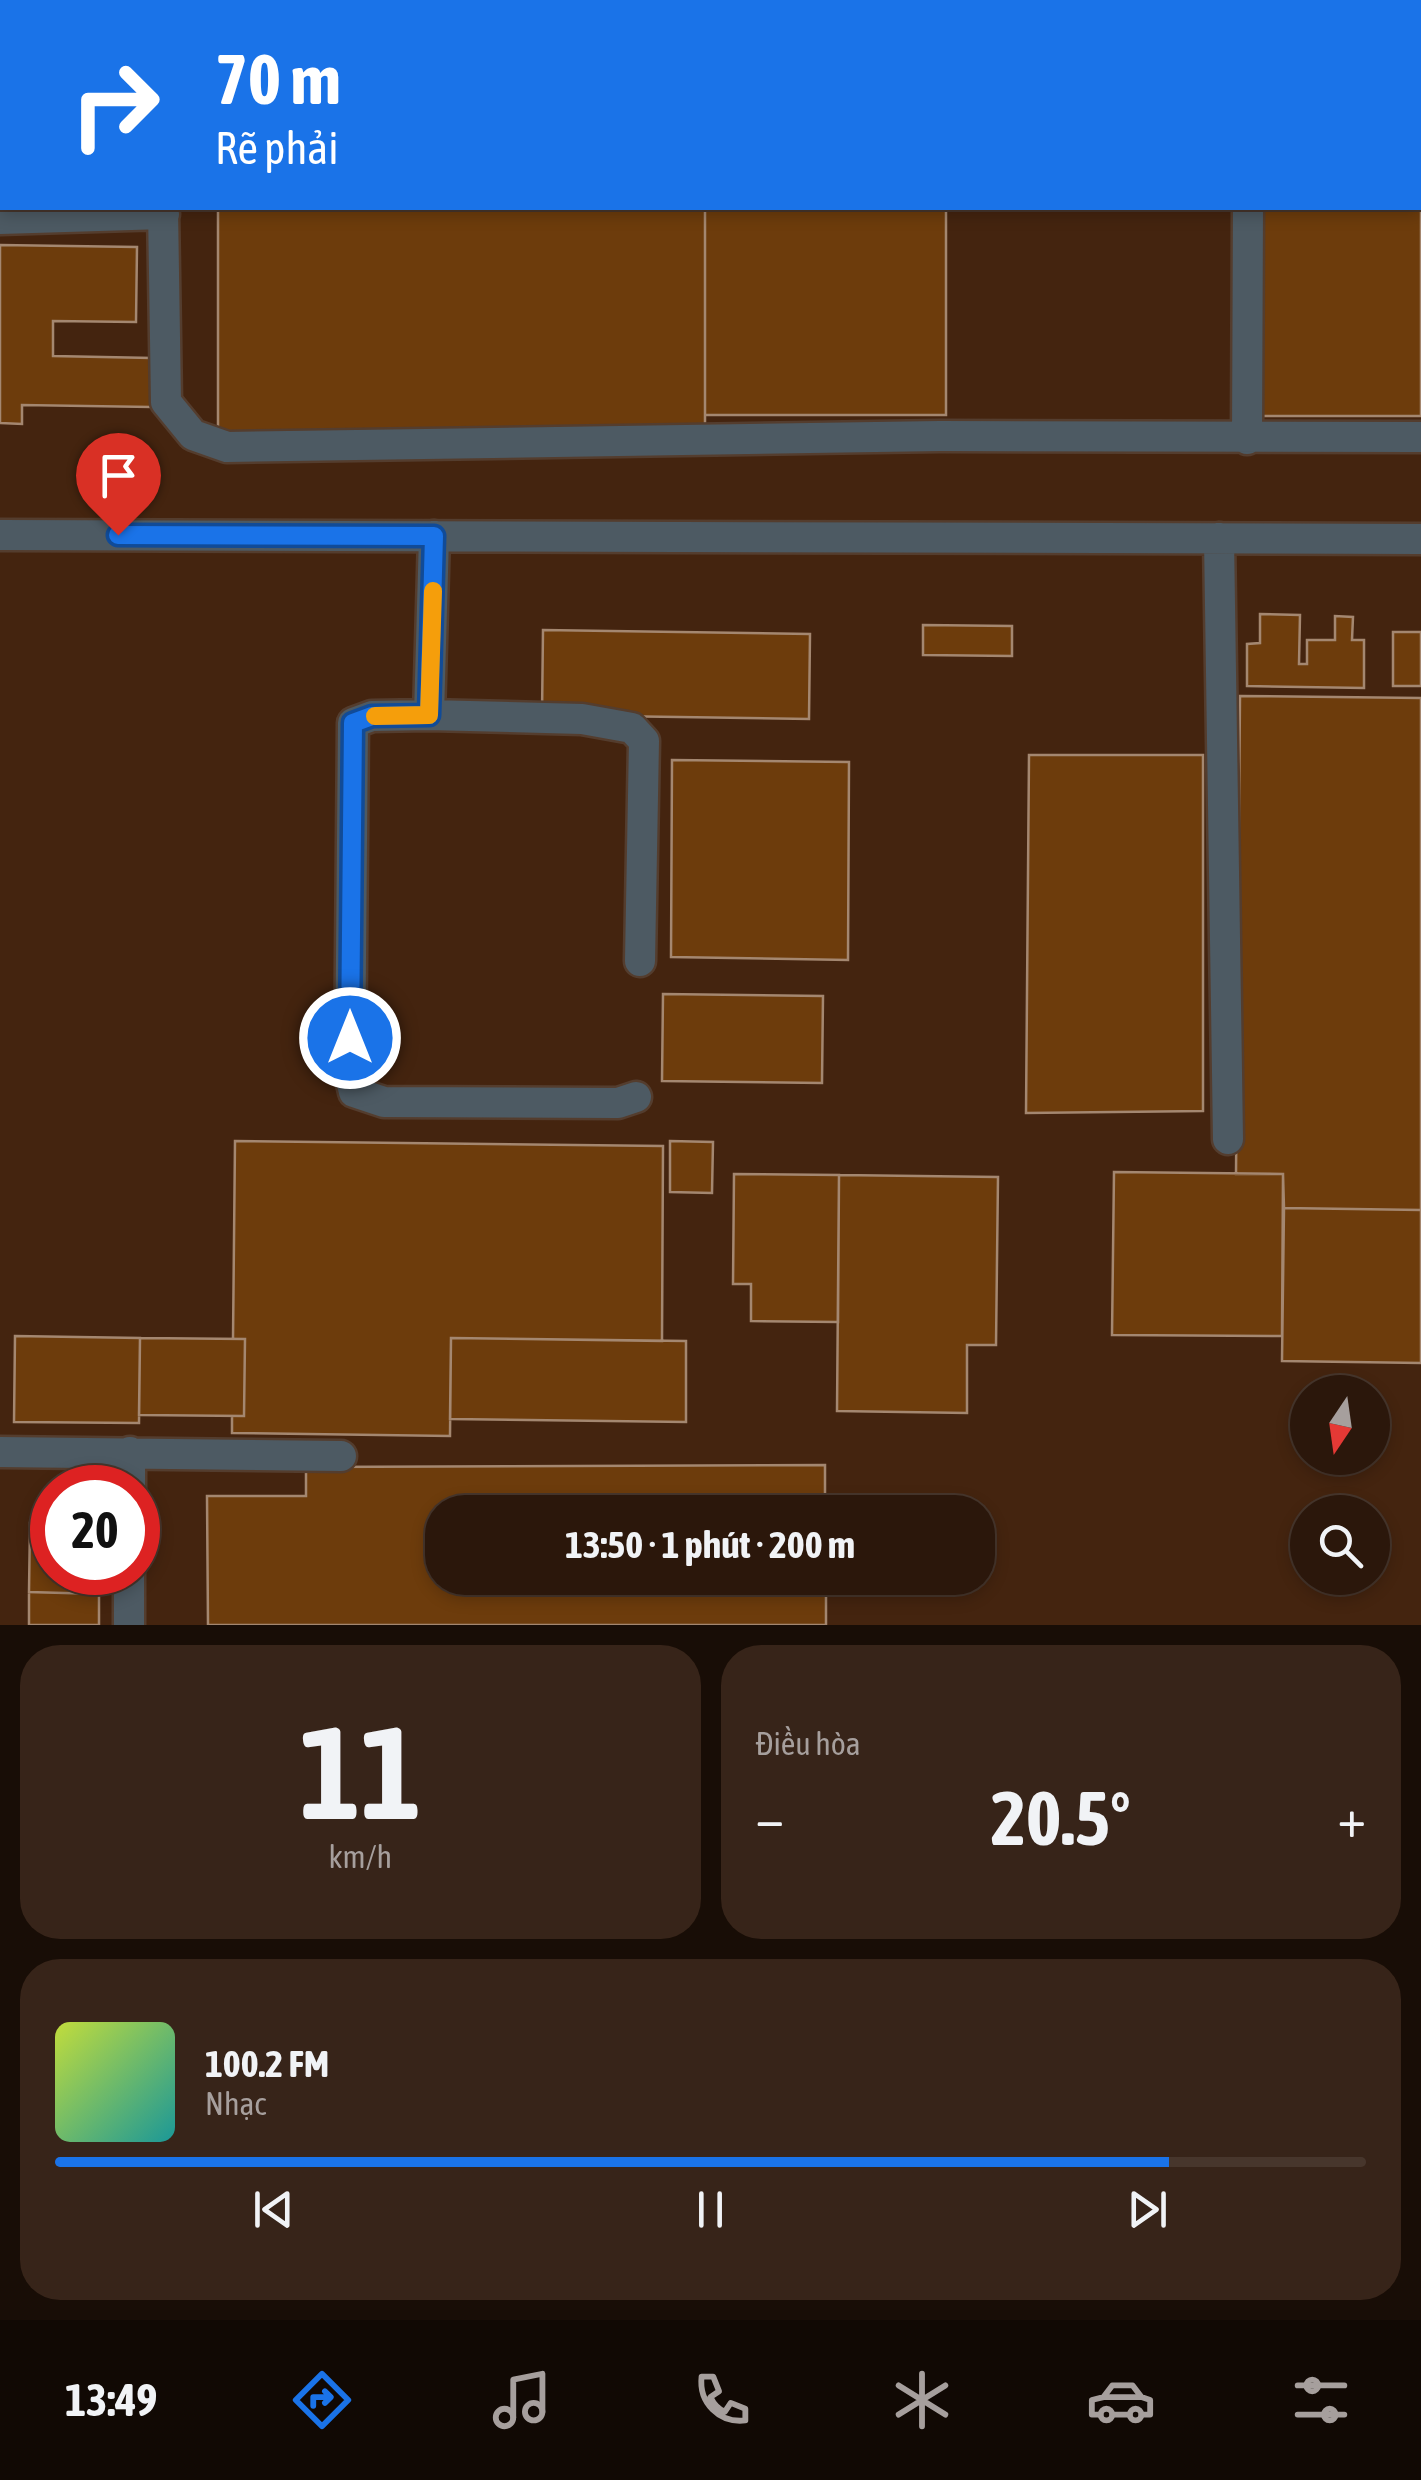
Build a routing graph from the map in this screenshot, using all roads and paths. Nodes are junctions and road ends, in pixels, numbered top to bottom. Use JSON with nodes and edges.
{"nodes":[{"id":1,"x":1248,"y":210,"type":"edge"},
{"id":2,"x":164,"y":211,"type":"edge"},
{"id":3,"x":0,"y":220,"type":"edge"},
{"id":4,"x":1421,"y":437,"type":"edge"},
{"id":5,"x":1248,"y":439,"type":"junction"},
{"id":6,"x":0,"y":535,"type":"edge"},
{"id":7,"x":434,"y":536,"type":"junction"},
{"id":8,"x":1219,"y":538,"type":"junction"},
{"id":9,"x":1421,"y":539,"type":"edge"},
{"id":10,"x":429,"y":715,"type":"junction"},
{"id":11,"x":640,"y":960,"type":"dead end"},
{"id":12,"x":636,"y":1098,"type":"dead end"},
{"id":13,"x":1228,"y":1140,"type":"dead end"},
{"id":14,"x":0,"y":1452,"type":"edge"},
{"id":15,"x":130,"y":1452,"type":"junction"},
{"id":16,"x":341,"y":1456,"type":"dead end"},
{"id":17,"x":130,"y":1465,"type":"edge"},
{"id":18,"x":130,"y":1595,"type":"edge"},
{"id":19,"x":129,"y":1625,"type":"edge"}],
"edges":[{"from":1,"to":5,"type":"street"},
{"from":2,"to":3,"type":"street"},
{"from":2,"to":5,"type":"street"},
{"from":4,"to":5,"type":"street"},
{"from":6,"to":7,"type":"street"},
{"from":7,"to":8,"type":"street"},
{"from":7,"to":10,"type":"street"},
{"from":8,"to":9,"type":"street"},
{"from":8,"to":13,"type":"street"},
{"from":10,"to":11,"type":"street"},
{"from":10,"to":12,"type":"street"},
{"from":14,"to":15,"type":"street"},
{"from":15,"to":16,"type":"street"},
{"from":15,"to":17,"type":"street"},
{"from":18,"to":19,"type":"street"}]}
